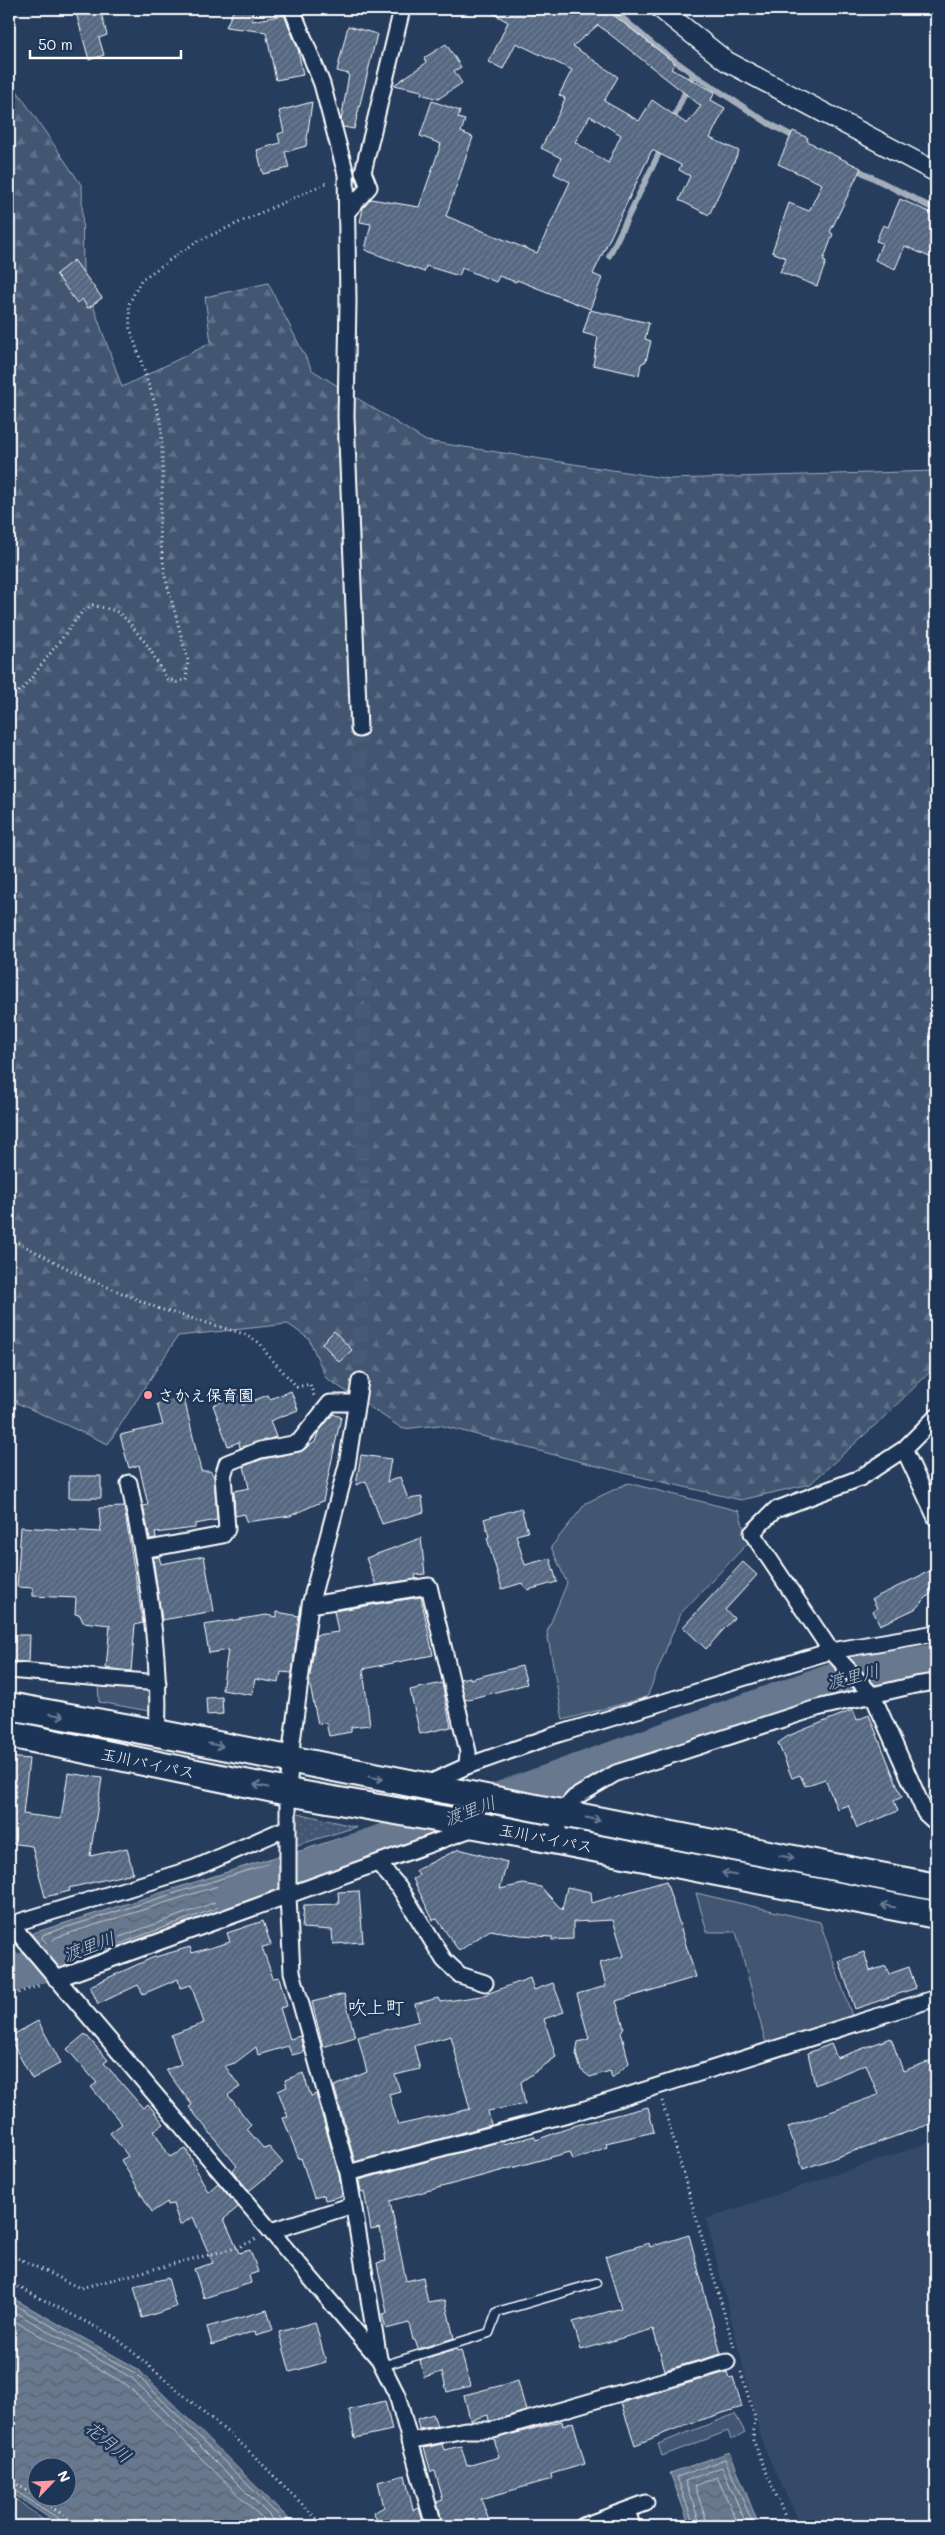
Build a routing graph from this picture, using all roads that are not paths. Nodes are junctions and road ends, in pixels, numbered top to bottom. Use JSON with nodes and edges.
{"nodes":[{"id":1,"x":292,"y":9,"type":"edge"},
{"id":2,"x":402,"y":9,"type":"edge"},
{"id":3,"x":661,"y":9,"type":"edge"},
{"id":4,"x":936,"y":172,"type":"edge"},
{"id":5,"x":347,"y":212,"type":"junction"},
{"id":6,"x":359,"y":729,"type":"tunnel mouth"},
{"id":7,"x":360,"y":1381,"type":"tunnel mouth"},
{"id":8,"x":356,"y":1403,"type":"junction"},
{"id":9,"x":936,"y":1417,"type":"edge"},
{"id":10,"x":904,"y":1449,"type":"junction"},
{"id":11,"x":129,"y":1484,"type":"dead end"},
{"id":12,"x":936,"y":1518,"type":"edge"},
{"id":13,"x":143,"y":1550,"type":"junction"},
{"id":14,"x":310,"y":1605,"type":"junction"},
{"id":15,"x":936,"y":1633,"type":"edge"},
{"id":16,"x":831,"y":1651,"type":"junction"},
{"id":17,"x":9,"y":1670,"type":"edge"},
{"id":18,"x":936,"y":1682,"type":"edge"},
{"id":19,"x":158,"y":1683,"type":"junction"},
{"id":20,"x":873,"y":1696,"type":"junction"},
{"id":21,"x":9,"y":1706,"type":"edge"},
{"id":22,"x":157,"y":1733,"type":"junction"},
{"id":23,"x":9,"y":1734,"type":"edge"},
{"id":24,"x":291,"y":1760,"type":"junction"},
{"id":25,"x":467,"y":1766,"type":"junction"},
{"id":26,"x":422,"y":1787,"type":"junction"},
{"id":27,"x":288,"y":1792,"type":"junction"},
{"id":28,"x":560,"y":1813,"type":"junction"},
{"id":29,"x":936,"y":1823,"type":"edge"},
{"id":30,"x":481,"y":1826,"type":"junction"},
{"id":31,"x":287,"y":1828,"type":"junction"},
{"id":32,"x":556,"y":1841,"type":"junction"},
{"id":33,"x":378,"y":1863,"type":"junction"},
{"id":34,"x":936,"y":1887,"type":"edge"},
{"id":35,"x":288,"y":1897,"type":"junction"},
{"id":36,"x":936,"y":1915,"type":"edge"},
{"id":37,"x":10,"y":1924,"type":"edge"},
{"id":38,"x":56,"y":1979,"type":"junction"},
{"id":39,"x":485,"y":1983,"type":"dead end"},
{"id":40,"x":936,"y":1998,"type":"edge"},
{"id":41,"x":348,"y":2173,"type":"junction"},
{"id":42,"x":353,"y":2206,"type":"junction"},
{"id":43,"x":271,"y":2232,"type":"junction"},
{"id":44,"x":596,"y":2283,"type":"dead end"},
{"id":45,"x":731,"y":2356,"type":"road end"},
{"id":46,"x":381,"y":2362,"type":"junction"},
{"id":47,"x":409,"y":2441,"type":"junction"},
{"id":48,"x":646,"y":2503,"type":"dead end"},
{"id":49,"x":627,"y":2510,"type":"junction"},
{"id":50,"x":434,"y":2526,"type":"edge"},
{"id":51,"x":583,"y":2526,"type":"edge"},
{"id":52,"x":632,"y":2526,"type":"edge"}],
"edges":[{"from":1,"to":5,"type":"street"},
{"from":2,"to":5,"type":"street"},
{"from":3,"to":4,"type":"street"},
{"from":5,"to":6,"type":"street"},
{"from":7,"to":8,"type":"street"},
{"from":8,"to":13,"type":"street"},
{"from":8,"to":14,"type":"street"},
{"from":9,"to":10,"type":"street"},
{"from":10,"to":12,"type":"street"},
{"from":10,"to":16,"type":"street"},
{"from":11,"to":13,"type":"street"},
{"from":13,"to":19,"type":"street"},
{"from":14,"to":24,"type":"street"},
{"from":14,"to":25,"type":"street"},
{"from":15,"to":16,"type":"street"},
{"from":16,"to":20,"type":"street"},
{"from":16,"to":25,"type":"street"},
{"from":17,"to":19,"type":"street"},
{"from":18,"to":20,"type":"street"},
{"from":19,"to":22,"type":"street"},
{"from":20,"to":28,"type":"street"},
{"from":20,"to":29,"type":"street"},
{"from":21,"to":22,"type":"highway","name":"玉川バイパス","one_way":true},
{"from":22,"to":24,"type":"highway","name":"玉川バイパス","one_way":true},
{"from":27,"to":23,"type":"highway","name":"玉川バイパス","one_way":true},
{"from":24,"to":26,"type":"highway","name":"玉川バイパス","one_way":true},
{"from":24,"to":27,"type":"street"},
{"from":25,"to":26,"type":"street"},
{"from":26,"to":28,"type":"highway","name":"玉川バイパス"},
{"from":27,"to":30,"type":"highway","name":"玉川バイパス"},
{"from":27,"to":31,"type":"street"},
{"from":28,"to":32,"type":"street"},
{"from":28,"to":34,"type":"highway","name":"玉川バイパス","one_way":true},
{"from":30,"to":32,"type":"highway","name":"玉川バイパス"},
{"from":30,"to":33,"type":"street"},
{"from":31,"to":35,"type":"street"},
{"from":31,"to":37,"type":"street"},
{"from":36,"to":32,"type":"highway","name":"玉川バイパス","one_way":true},
{"from":33,"to":35,"type":"street"},
{"from":33,"to":39,"type":"street"},
{"from":35,"to":38,"type":"street"},
{"from":35,"to":41,"type":"street"},
{"from":37,"to":38,"type":"street"},
{"from":38,"to":43,"type":"street"},
{"from":40,"to":41,"type":"street"},
{"from":41,"to":42,"type":"street"},
{"from":42,"to":43,"type":"street"},
{"from":42,"to":46,"type":"street"},
{"from":43,"to":46,"type":"street"},
{"from":44,"to":46,"type":"lane"},
{"from":45,"to":47,"type":"street"},
{"from":46,"to":47,"type":"street"},
{"from":47,"to":50,"type":"street"},
{"from":48,"to":49,"type":"street"},
{"from":49,"to":51,"type":"street"},
{"from":49,"to":52,"type":"street"}]}
